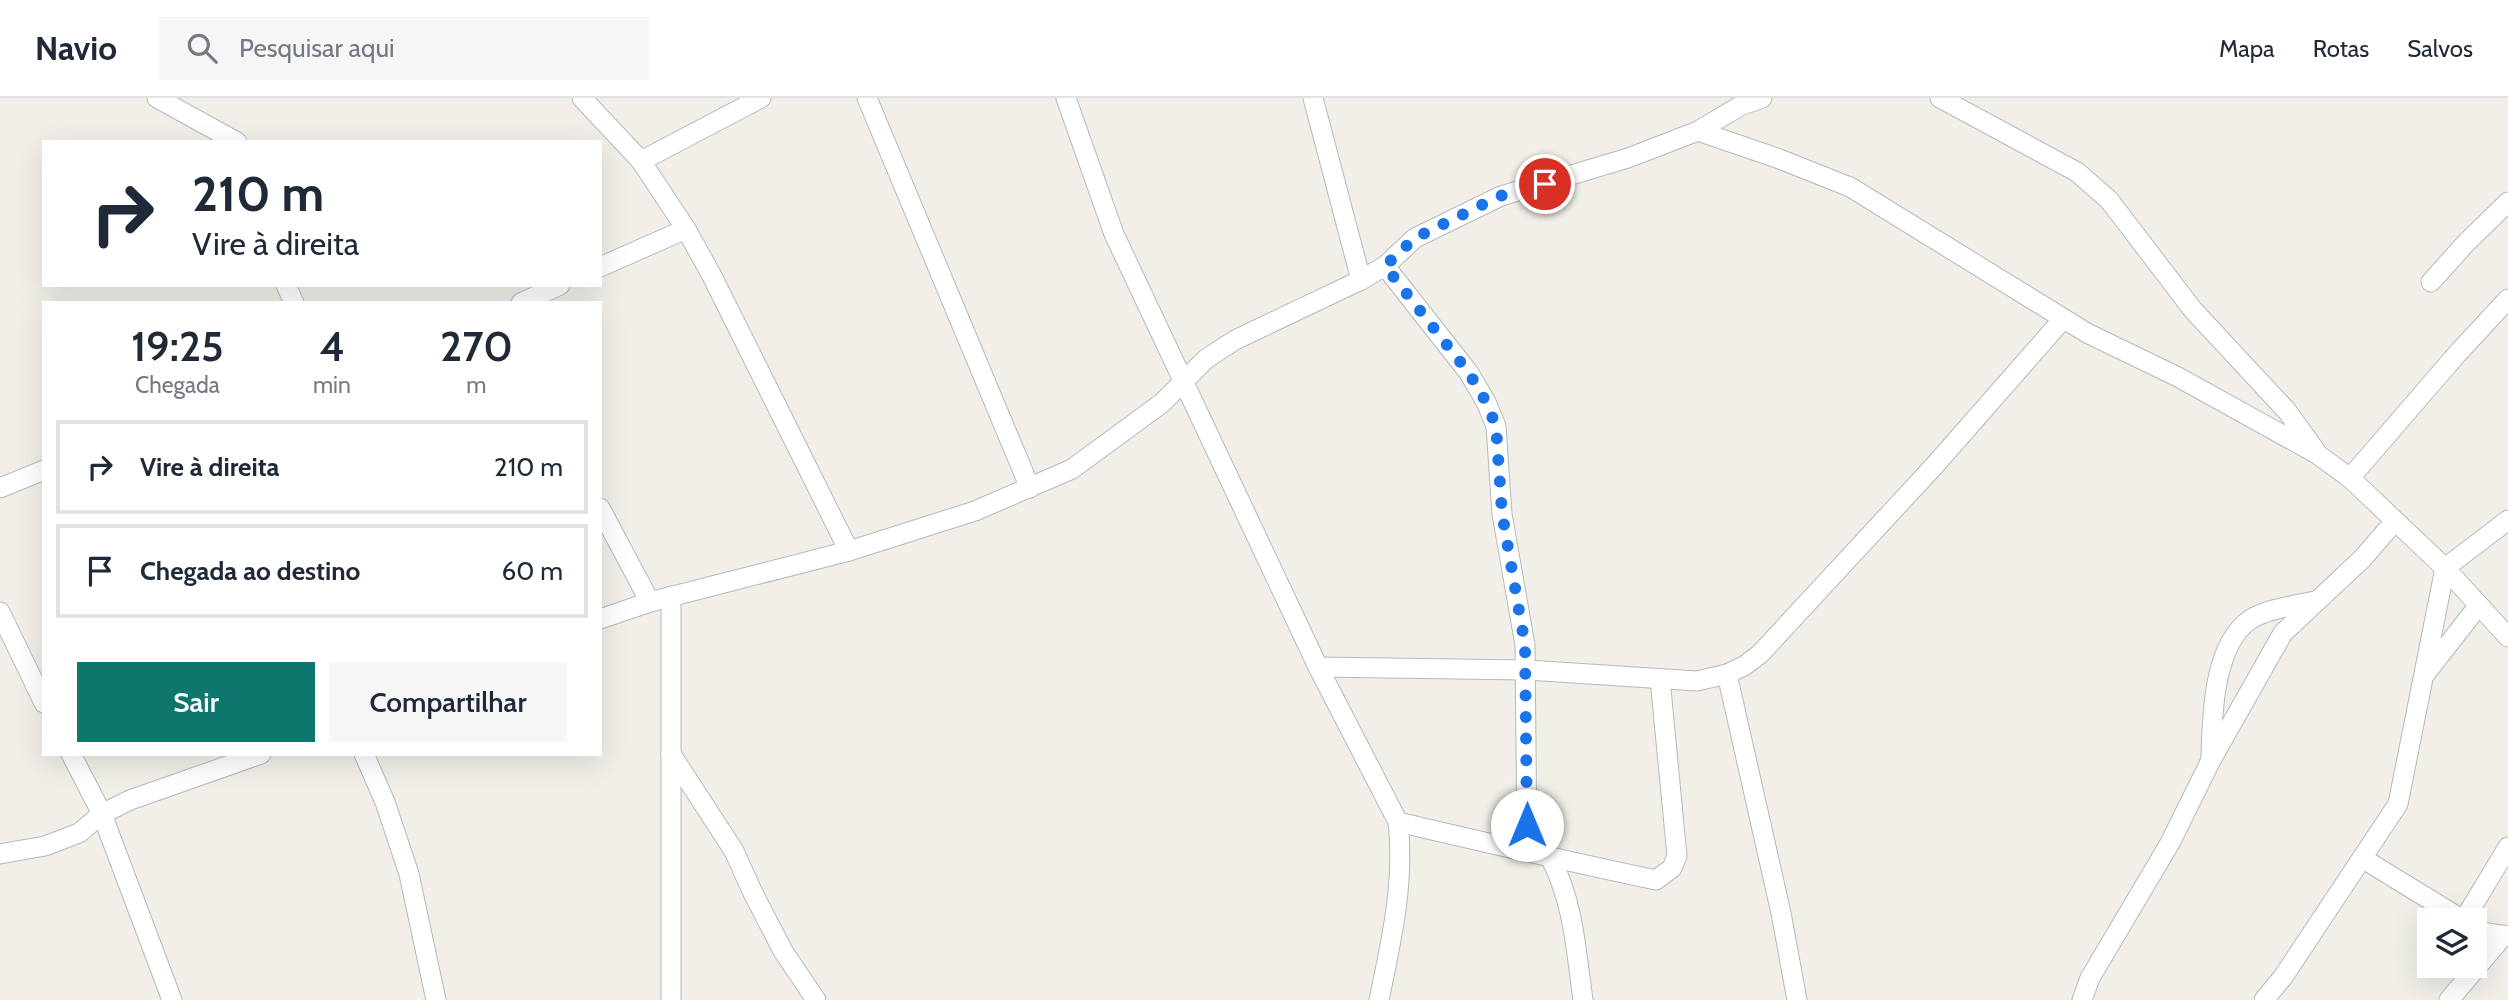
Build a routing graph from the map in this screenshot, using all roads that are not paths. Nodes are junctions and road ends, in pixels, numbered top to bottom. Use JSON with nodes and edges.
{"nodes":[{"id":1,"x":157,"y":98,"type":"edge"},
{"id":2,"x":582,"y":98,"type":"edge"},
{"id":3,"x":761,"y":98,"type":"edge"},
{"id":4,"x":867,"y":98,"type":"edge"},
{"id":5,"x":1066,"y":98,"type":"edge"},
{"id":6,"x":1313,"y":98,"type":"edge"},
{"id":7,"x":1762,"y":98,"type":"edge"},
{"id":8,"x":1940,"y":98,"type":"edge"},
{"id":9,"x":1740,"y":102,"type":"edge"},
{"id":10,"x":1698,"y":131,"type":"junction"},
{"id":11,"x":233,"y":140,"type":"edge"},
{"id":12,"x":641,"y":162,"type":"junction"},
{"id":13,"x":2508,"y":202,"type":"edge"},
{"id":14,"x":687,"y":229,"type":"junction"},
{"id":15,"x":602,"y":266,"type":"edge"},
{"id":16,"x":1385,"y":266,"type":"junction"},
{"id":17,"x":1361,"y":280,"type":"junction"},
{"id":18,"x":2431,"y":282,"type":"dead end"},
{"id":19,"x":556,"y":287,"type":"edge"},
{"id":20,"x":2508,"y":299,"type":"edge"},
{"id":21,"x":525,"y":301,"type":"edge"},
{"id":22,"x":2063,"y":319,"type":"junction"},
{"id":23,"x":1182,"y":380,"type":"junction"},
{"id":24,"x":2317,"y":454,"type":"junction"},
{"id":25,"x":42,"y":471,"type":"edge"},
{"id":26,"x":2350,"y":478,"type":"junction"},
{"id":27,"x":0,"y":488,"type":"edge"},
{"id":28,"x":1030,"y":488,"type":"junction"},
{"id":29,"x":602,"y":512,"type":"edge"},
{"id":30,"x":2508,"y":520,"type":"edge"},
{"id":31,"x":2395,"y":521,"type":"junction"},
{"id":32,"x":849,"y":551,"type":"junction"},
{"id":33,"x":2445,"y":568,"type":"junction"},
{"id":34,"x":671,"y":596,"type":"junction"},
{"id":35,"x":2319,"y":599,"type":"junction"},
{"id":36,"x":650,"y":602,"type":"junction"},
{"id":37,"x":2479,"y":605,"type":"junction"},
{"id":38,"x":0,"y":612,"type":"edge"},
{"id":39,"x":602,"y":618,"type":"edge"},
{"id":40,"x":2508,"y":637,"type":"edge"},
{"id":41,"x":1318,"y":667,"type":"junction"},
{"id":42,"x":1527,"y":670,"type":"junction"},
{"id":43,"x":1727,"y":674,"type":"junction"},
{"id":44,"x":2423,"y":677,"type":"junction"},
{"id":45,"x":1660,"y":678,"type":"junction"},
{"id":46,"x":42,"y":699,"type":"edge"},
{"id":47,"x":671,"y":754,"type":"junction"},
{"id":48,"x":72,"y":756,"type":"edge"},
{"id":49,"x":255,"y":756,"type":"edge"},
{"id":50,"x":365,"y":756,"type":"edge"},
{"id":51,"x":2211,"y":760,"type":"junction"},
{"id":52,"x":102,"y":814,"type":"junction"},
{"id":53,"x":1398,"y":822,"type":"junction"},
{"id":54,"x":2508,"y":847,"type":"edge"},
{"id":55,"x":1527,"y":851,"type":"junction"},
{"id":56,"x":0,"y":854,"type":"edge"},
{"id":57,"x":2362,"y":858,"type":"junction"},
{"id":58,"x":1551,"y":859,"type":"junction"},
{"id":59,"x":2444,"y":908,"type":"edge"},
{"id":60,"x":2471,"y":908,"type":"edge"},
{"id":61,"x":2487,"y":933,"type":"edge"},
{"id":62,"x":2506,"y":936,"type":"edge"},
{"id":63,"x":172,"y":1000,"type":"edge"},
{"id":64,"x":436,"y":1000,"type":"edge"},
{"id":65,"x":671,"y":1000,"type":"edge"},
{"id":66,"x":816,"y":1000,"type":"edge"},
{"id":67,"x":1378,"y":1000,"type":"edge"},
{"id":68,"x":1583,"y":1000,"type":"edge"},
{"id":69,"x":1797,"y":1000,"type":"edge"},
{"id":70,"x":2082,"y":1000,"type":"edge"},
{"id":71,"x":2264,"y":1000,"type":"edge"},
{"id":72,"x":2449,"y":1000,"type":"edge"}],
"edges":[{"from":1,"to":11,"type":"street"},
{"from":2,"to":12,"type":"street"},
{"from":3,"to":12,"type":"street"},
{"from":4,"to":28,"type":"street"},
{"from":5,"to":23,"type":"street"},
{"from":6,"to":17,"type":"street"},
{"from":7,"to":9,"type":"street"},
{"from":8,"to":24,"type":"street"},
{"from":9,"to":10,"type":"street"},
{"from":10,"to":16,"type":"street"},
{"from":10,"to":22,"type":"street"},
{"from":12,"to":14,"type":"street"},
{"from":13,"to":18,"type":"street"},
{"from":14,"to":15,"type":"street"},
{"from":14,"to":32,"type":"street"},
{"from":16,"to":17,"type":"street"},
{"from":16,"to":42,"type":"street"},
{"from":17,"to":23,"type":"street"},
{"from":19,"to":21,"type":"street"},
{"from":20,"to":26,"type":"street"},
{"from":22,"to":24,"type":"street"},
{"from":22,"to":43,"type":"street"},
{"from":23,"to":28,"type":"street"},
{"from":23,"to":41,"type":"street"},
{"from":24,"to":26,"type":"street"},
{"from":25,"to":27,"type":"street"},
{"from":26,"to":31,"type":"street"},
{"from":28,"to":32,"type":"street"},
{"from":29,"to":36,"type":"street"},
{"from":30,"to":33,"type":"street"},
{"from":31,"to":33,"type":"street"},
{"from":31,"to":35,"type":"street"},
{"from":32,"to":34,"type":"street"},
{"from":33,"to":37,"type":"street"},
{"from":33,"to":44,"type":"street"},
{"from":34,"to":36,"type":"street"},
{"from":34,"to":47,"type":"street"},
{"from":35,"to":51,"type":"street"},
{"from":35,"to":51,"type":"street"},
{"from":36,"to":39,"type":"street"},
{"from":37,"to":40,"type":"street"},
{"from":37,"to":44,"type":"street"},
{"from":38,"to":46,"type":"street"},
{"from":41,"to":42,"type":"street"},
{"from":41,"to":53,"type":"street"},
{"from":42,"to":45,"type":"street"},
{"from":42,"to":55,"type":"street"},
{"from":43,"to":45,"type":"street"},
{"from":43,"to":69,"type":"street"},
{"from":44,"to":57,"type":"street"},
{"from":45,"to":58,"type":"street"},
{"from":47,"to":65,"type":"street"},
{"from":47,"to":66,"type":"street"},
{"from":48,"to":52,"type":"street"},
{"from":49,"to":52,"type":"street"},
{"from":50,"to":64,"type":"street"},
{"from":51,"to":70,"type":"street"},
{"from":52,"to":56,"type":"street"},
{"from":52,"to":63,"type":"street"},
{"from":53,"to":55,"type":"street"},
{"from":53,"to":67,"type":"street"},
{"from":54,"to":60,"type":"street"},
{"from":55,"to":58,"type":"street"},
{"from":57,"to":59,"type":"street"},
{"from":57,"to":71,"type":"street"},
{"from":58,"to":68,"type":"street"},
{"from":61,"to":62,"type":"street"},
{"from":62,"to":72,"type":"street"}]}
